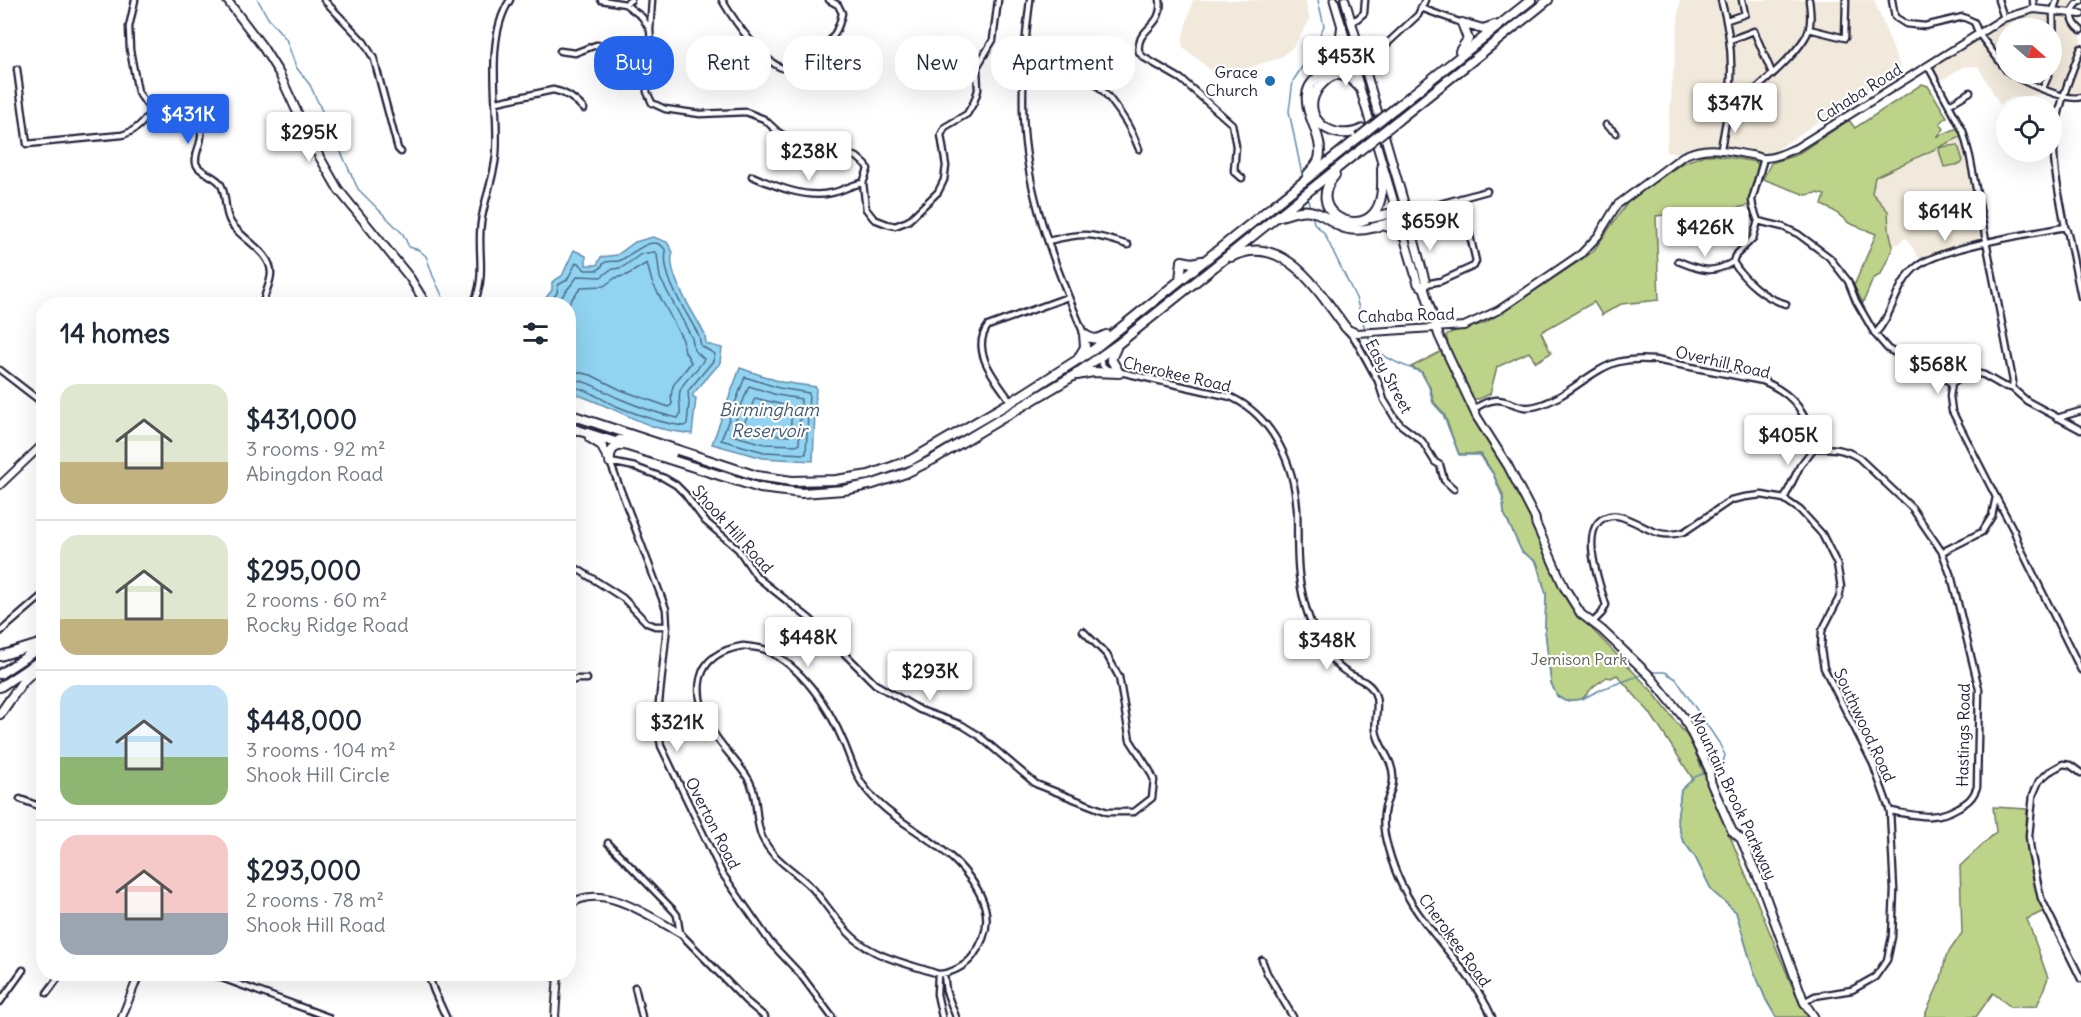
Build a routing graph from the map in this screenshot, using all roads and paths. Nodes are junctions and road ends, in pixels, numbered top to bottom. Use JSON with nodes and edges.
{"nodes":[{"id":1,"x":135,"y":0,"type":"edge"},
{"id":2,"x":226,"y":0,"type":"edge"},
{"id":3,"x":324,"y":0,"type":"edge"},
{"id":4,"x":510,"y":0,"type":"edge"},
{"id":5,"x":601,"y":0,"type":"edge"},
{"id":6,"x":631,"y":0,"type":"edge"},
{"id":7,"x":652,"y":0,"type":"edge"},
{"id":8,"x":722,"y":0,"type":"edge"},
{"id":9,"x":830,"y":0,"type":"edge"},
{"id":10,"x":998,"y":0,"type":"edge"},
{"id":11,"x":1030,"y":0,"type":"edge"},
{"id":12,"x":1160,"y":0,"type":"edge"},
{"id":13,"x":1334,"y":0,"type":"edge"},
{"id":14,"x":1345,"y":0,"type":"edge"},
{"id":15,"x":1365,"y":0,"type":"edge"},
{"id":16,"x":1425,"y":0,"type":"edge"},
{"id":17,"x":1531,"y":0,"type":"edge"},
{"id":18,"x":1548,"y":0,"type":"edge"},
{"id":19,"x":1721,"y":0,"type":"edge"},
{"id":20,"x":1742,"y":0,"type":"edge"},
{"id":21,"x":1809,"y":0,"type":"edge"},
{"id":22,"x":1846,"y":0,"type":"edge"},
{"id":23,"x":1892,"y":0,"type":"edge"},
{"id":24,"x":1998,"y":0,"type":"edge"},
{"id":25,"x":2033,"y":0,"type":"edge"},
{"id":26,"x":2057,"y":0,"type":"edge"},
{"id":27,"x":2081,"y":1,"type":"edge"},
{"id":28,"x":625,"y":4,"type":"junction"},
{"id":29,"x":1421,"y":8,"type":"junction"},
{"id":30,"x":2034,"y":9,"type":"junction"},
{"id":31,"x":2053,"y":11,"type":"junction"},
{"id":32,"x":2072,"y":12,"type":"junction"},
{"id":33,"x":2081,"y":14,"type":"edge"},
{"id":34,"x":2004,"y":18,"type":"joint"},
{"id":35,"x":2053,"y":18,"type":"edge"},
{"id":36,"x":1727,"y":20,"type":"junction"},
{"id":37,"x":1351,"y":21,"type":"junction"},
{"id":38,"x":1503,"y":22,"type":"junction"},
{"id":39,"x":1462,"y":23,"type":"junction"},
{"id":40,"x":1996,"y":23,"type":"edge"},
{"id":41,"x":1342,"y":27,"type":"junction"},
{"id":42,"x":1809,"y":29,"type":"junction"},
{"id":43,"x":650,"y":30,"type":"junction"},
{"id":44,"x":2081,"y":30,"type":"edge"},
{"id":45,"x":1979,"y":34,"type":"junction"},
{"id":46,"x":650,"y":36,"type":"edge"},
{"id":47,"x":1026,"y":36,"type":"edge"},
{"id":48,"x":1730,"y":40,"type":"junction"},
{"id":49,"x":594,"y":46,"type":"edge"},
{"id":50,"x":2081,"y":48,"type":"edge"},
{"id":51,"x":560,"y":51,"type":"dead end"},
{"id":52,"x":1996,"y":56,"type":"edge"},
{"id":53,"x":1363,"y":62,"type":"junction"},
{"id":54,"x":1450,"y":64,"type":"junction"},
{"id":55,"x":1353,"y":65,"type":"junction"},
{"id":56,"x":1928,"y":66,"type":"junction"},
{"id":57,"x":18,"y":69,"type":"dead end"},
{"id":58,"x":1333,"y":72,"type":"junction"},
{"id":59,"x":1772,"y":73,"type":"junction"},
{"id":60,"x":2033,"y":84,"type":"edge"},
{"id":61,"x":2045,"y":84,"type":"edge"},
{"id":62,"x":1359,"y":87,"type":"junction"},
{"id":63,"x":2043,"y":88,"type":"junction"},
{"id":64,"x":646,"y":90,"type":"edge"},
{"id":65,"x":1024,"y":90,"type":"edge"},
{"id":66,"x":1102,"y":90,"type":"edge"},
{"id":67,"x":1970,"y":92,"type":"dead end"},
{"id":68,"x":2065,"y":96,"type":"junction"},
{"id":69,"x":2081,"y":97,"type":"edge"},
{"id":70,"x":497,"y":102,"type":"junction"},
{"id":71,"x":1950,"y":104,"type":"junction"},
{"id":72,"x":1393,"y":107,"type":"junction"},
{"id":73,"x":584,"y":109,"type":"dead end"},
{"id":74,"x":151,"y":111,"type":"junction"},
{"id":75,"x":1312,"y":115,"type":"junction"},
{"id":76,"x":1727,"y":115,"type":"junction"},
{"id":77,"x":1606,"y":125,"type":"dead end"},
{"id":78,"x":1616,"y":133,"type":"dead end"},
{"id":79,"x":1720,"y":148,"type":"junction"},
{"id":80,"x":1139,"y":150,"type":"dead end"},
{"id":81,"x":401,"y":152,"type":"dead end"},
{"id":82,"x":1347,"y":161,"type":"junction"},
{"id":83,"x":1764,"y":161,"type":"junction"},
{"id":84,"x":1382,"y":168,"type":"junction"},
{"id":85,"x":752,"y":176,"type":"dead end"},
{"id":86,"x":1242,"y":178,"type":"dead end"},
{"id":87,"x":863,"y":183,"type":"junction"},
{"id":88,"x":1295,"y":190,"type":"junction"},
{"id":89,"x":1487,"y":191,"type":"dead end"},
{"id":90,"x":1461,"y":198,"type":"junction"},
{"id":91,"x":1407,"y":213,"type":"junction"},
{"id":92,"x":1397,"y":215,"type":"junction"},
{"id":93,"x":1277,"y":217,"type":"junction"},
{"id":94,"x":1366,"y":219,"type":"junction"},
{"id":95,"x":1758,"y":221,"type":"junction"},
{"id":96,"x":1380,"y":225,"type":"junction"},
{"id":97,"x":2065,"y":227,"type":"junction"},
{"id":98,"x":1404,"y":236,"type":"junction"},
{"id":99,"x":1048,"y":241,"type":"junction"},
{"id":100,"x":1987,"y":243,"type":"junction"},
{"id":101,"x":1128,"y":245,"type":"dead end"},
{"id":102,"x":1206,"y":260,"type":"junction"},
{"id":103,"x":1678,"y":261,"type":"dead end"},
{"id":104,"x":1733,"y":262,"type":"junction"},
{"id":105,"x":1219,"y":263,"type":"junction"},
{"id":106,"x":1180,"y":280,"type":"junction"},
{"id":107,"x":1425,"y":286,"type":"junction"},
{"id":108,"x":1166,"y":291,"type":"junction"},
{"id":109,"x":264,"y":297,"type":"edge"},
{"id":110,"x":422,"y":297,"type":"edge"},
{"id":111,"x":476,"y":297,"type":"edge"},
{"id":112,"x":1068,"y":297,"type":"junction"},
{"id":113,"x":2081,"y":297,"type":"edge"},
{"id":114,"x":1786,"y":304,"type":"dead end"},
{"id":115,"x":1431,"y":313,"type":"junction"},
{"id":116,"x":1126,"y":324,"type":"junction"},
{"id":117,"x":1346,"y":328,"type":"junction"},
{"id":118,"x":1453,"y":328,"type":"junction"},
{"id":119,"x":1436,"y":329,"type":"junction"},
{"id":120,"x":1084,"y":334,"type":"junction"},
{"id":121,"x":1875,"y":334,"type":"junction"},
{"id":122,"x":1118,"y":344,"type":"junction"},
{"id":123,"x":1099,"y":357,"type":"junction"},
{"id":124,"x":1076,"y":361,"type":"junction"},
{"id":125,"x":0,"y":370,"type":"edge"},
{"id":126,"x":1119,"y":373,"type":"junction"},
{"id":127,"x":1073,"y":376,"type":"junction"},
{"id":128,"x":1952,"y":383,"type":"junction"},
{"id":129,"x":2012,"y":388,"type":"junction"},
{"id":130,"x":36,"y":398,"type":"edge"},
{"id":131,"x":1011,"y":402,"type":"junction"},
{"id":132,"x":1474,"y":409,"type":"junction"},
{"id":133,"x":2081,"y":411,"type":"edge"},
{"id":134,"x":576,"y":417,"type":"edge"},
{"id":135,"x":2057,"y":418,"type":"junction"},
{"id":136,"x":2081,"y":430,"type":"edge"},
{"id":137,"x":576,"y":431,"type":"edge"},
{"id":138,"x":576,"y":432,"type":"edge"},
{"id":139,"x":606,"y":440,"type":"junction"},
{"id":140,"x":630,"y":441,"type":"junction"},
{"id":141,"x":622,"y":445,"type":"junction"},
{"id":142,"x":1814,"y":448,"type":"junction"},
{"id":143,"x":36,"y":451,"type":"edge"},
{"id":144,"x":608,"y":459,"type":"junction"},
{"id":145,"x":757,"y":476,"type":"junction"},
{"id":146,"x":0,"y":485,"type":"edge"},
{"id":147,"x":1454,"y":489,"type":"dead end"},
{"id":148,"x":1996,"y":497,"type":"junction"},
{"id":149,"x":1784,"y":499,"type":"junction"},
{"id":150,"x":1942,"y":552,"type":"junction"},
{"id":151,"x":576,"y":568,"type":"edge"},
{"id":152,"x":36,"y":601,"type":"edge"},
{"id":153,"x":1592,"y":623,"type":"junction"},
{"id":154,"x":667,"y":626,"type":"junction"},
{"id":155,"x":1083,"y":631,"type":"dead end"},
{"id":156,"x":0,"y":632,"type":"edge"},
{"id":157,"x":36,"y":646,"type":"edge"},
{"id":158,"x":36,"y":649,"type":"edge"},
{"id":159,"x":0,"y":656,"type":"edge"},
{"id":160,"x":36,"y":664,"type":"edge"},
{"id":161,"x":36,"y":667,"type":"edge"},
{"id":162,"x":2081,"y":670,"type":"edge"},
{"id":163,"x":0,"y":674,"type":"edge"},
{"id":164,"x":576,"y":679,"type":"edge"},
{"id":165,"x":587,"y":679,"type":"dead end"},
{"id":166,"x":0,"y":687,"type":"edge"},
{"id":167,"x":0,"y":714,"type":"edge"},
{"id":168,"x":2081,"y":773,"type":"edge"},
{"id":169,"x":21,"y":799,"type":"dead end"},
{"id":170,"x":36,"y":805,"type":"edge"},
{"id":171,"x":1890,"y":811,"type":"junction"},
{"id":172,"x":608,"y":843,"type":"dead end"},
{"id":173,"x":576,"y":902,"type":"edge"},
{"id":174,"x":680,"y":933,"type":"junction"},
{"id":175,"x":1262,"y":960,"type":"dead end"},
{"id":176,"x":23,"y":970,"type":"dead end"},
{"id":177,"x":938,"y":974,"type":"junction"},
{"id":178,"x":944,"y":974,"type":"junction"},
{"id":179,"x":2081,"y":979,"type":"edge"},
{"id":180,"x":56,"y":981,"type":"edge"},
{"id":181,"x":136,"y":981,"type":"edge"},
{"id":182,"x":230,"y":981,"type":"edge"},
{"id":183,"x":430,"y":981,"type":"edge"},
{"id":184,"x":558,"y":981,"type":"edge"},
{"id":185,"x":635,"y":987,"type":"dead end"},
{"id":186,"x":47,"y":993,"type":"dead end"},
{"id":187,"x":0,"y":1002,"type":"edge"},
{"id":188,"x":1804,"y":1002,"type":"junction"},
{"id":189,"x":122,"y":1017,"type":"edge"},
{"id":190,"x":328,"y":1017,"type":"edge"},
{"id":191,"x":446,"y":1017,"type":"edge"},
{"id":192,"x":555,"y":1017,"type":"edge"},
{"id":193,"x":642,"y":1017,"type":"edge"},
{"id":194,"x":765,"y":1017,"type":"edge"},
{"id":195,"x":832,"y":1017,"type":"edge"},
{"id":196,"x":942,"y":1017,"type":"edge"},
{"id":197,"x":956,"y":1017,"type":"edge"},
{"id":198,"x":1293,"y":1017,"type":"edge"},
{"id":199,"x":1492,"y":1017,"type":"edge"},
{"id":200,"x":1815,"y":1017,"type":"edge"}],
"edges":[{"from":1,"to":74,"type":"street"},
{"from":2,"to":110,"type":"main road"},
{"from":3,"to":81,"type":"street"},
{"from":4,"to":70,"type":"street"},
{"from":5,"to":28,"type":"street"},
{"from":6,"to":28,"type":"street"},
{"from":7,"to":43,"type":"street"},
{"from":8,"to":9,"type":"street"},
{"from":10,"to":87,"type":"street"},
{"from":11,"to":47,"type":"street"},
{"from":12,"to":86,"type":"street"},
{"from":13,"to":41,"type":"main road"},
{"from":14,"to":37,"type":"main road"},
{"from":15,"to":37,"type":"street"},
{"from":16,"to":29,"type":"street"},
{"from":17,"to":38,"type":"highway"},
{"from":18,"to":82,"type":"highway","bridge":true},
{"from":19,"to":36,"type":"street"},
{"from":20,"to":36,"type":"street"},
{"from":21,"to":42,"type":"street"},
{"from":22,"to":42,"type":"street"},
{"from":23,"to":45,"type":"street"},
{"from":24,"to":34,"type":"street"},
{"from":25,"to":30,"type":"street"},
{"from":26,"to":31,"type":"street"},
{"from":27,"to":32,"type":"street"},
{"from":28,"to":43,"type":"street"},
{"from":29,"to":39,"type":"street"},
{"from":29,"to":53,"type":"street"},
{"from":30,"to":31,"type":"street","name":"Cahaba Road"},
{"from":30,"to":34,"type":"street","name":"Cahaba Road"},
{"from":31,"to":32,"type":"street","name":"Cahaba Road"},
{"from":31,"to":35,"type":"street"},
{"from":32,"to":33,"type":"street","name":"Cahaba Road"},
{"from":32,"to":44,"type":"street"},
{"from":36,"to":48,"type":"street"},
{"from":37,"to":53,"type":"main road"},
{"from":38,"to":39,"type":"highway"},
{"from":38,"to":54,"type":"highway"},
{"from":39,"to":54,"type":"highway"},
{"from":40,"to":45,"type":"street","name":"Cahaba Road"},
{"from":41,"to":55,"type":"main road"},
{"from":41,"to":58,"type":"highway"},
{"from":42,"to":59,"type":"street"},
{"from":43,"to":46,"type":"street"},
{"from":45,"to":52,"type":"street"},
{"from":45,"to":56,"type":"street","name":"Cahaba Road"},
{"from":48,"to":59,"type":"street"},
{"from":48,"to":76,"type":"street"},
{"from":49,"to":51,"type":"street"},
{"from":50,"to":68,"type":"street"},
{"from":53,"to":55,"type":"highway"},
{"from":53,"to":91,"type":"main road"},
{"from":54,"to":72,"type":"highway"},
{"from":55,"to":58,"type":"highway"},
{"from":55,"to":62,"type":"main road"},
{"from":56,"to":71,"type":"street"},
{"from":56,"to":83,"type":"street","name":"Cahaba Road"},
{"from":57,"to":74,"type":"street"},
{"from":58,"to":62,"type":"highway"},
{"from":58,"to":75,"type":"highway"},
{"from":59,"to":76,"type":"street"},
{"from":60,"to":63,"type":"street"},
{"from":61,"to":63,"type":"street"},
{"from":62,"to":84,"type":"main road"},
{"from":63,"to":68,"type":"street"},
{"from":64,"to":87,"type":"street"},
{"from":65,"to":99,"type":"street"},
{"from":66,"to":80,"type":"street"},
{"from":67,"to":71,"type":"street"},
{"from":68,"to":69,"type":"street"},
{"from":68,"to":97,"type":"street"},
{"from":70,"to":73,"type":"street"},
{"from":70,"to":111,"type":"street"},
{"from":71,"to":100,"type":"street"},
{"from":72,"to":75,"type":"highway","bridge":true},
{"from":72,"to":88,"type":"highway","bridge":true},
{"from":74,"to":109,"type":"street"},
{"from":75,"to":88,"type":"highway"},
{"from":76,"to":79,"type":"street"},
{"from":77,"to":78,"type":"street"},
{"from":79,"to":83,"type":"street","name":"Cahaba Road"},
{"from":79,"to":118,"type":"street","name":"Cahaba Road"},
{"from":82,"to":93,"type":"highway"},
{"from":82,"to":94,"type":"highway"},
{"from":83,"to":95,"type":"street"},
{"from":84,"to":92,"type":"main road"},
{"from":84,"to":94,"type":"highway"},
{"from":85,"to":87,"type":"street"},
{"from":88,"to":102,"type":"highway"},
{"from":89,"to":90,"type":"street"},
{"from":90,"to":91,"type":"street"},
{"from":90,"to":107,"type":"street"},
{"from":91,"to":92,"type":"highway"},
{"from":91,"to":107,"type":"main road"},
{"from":92,"to":94,"type":"highway"},
{"from":92,"to":96,"type":"highway"},
{"from":92,"to":98,"type":"main road"},
{"from":93,"to":96,"type":"highway"},
{"from":93,"to":105,"type":"highway"},
{"from":95,"to":104,"type":"street"},
{"from":95,"to":121,"type":"street"},
{"from":96,"to":98,"type":"highway"},
{"from":97,"to":100,"type":"street"},
{"from":97,"to":113,"type":"street"},
{"from":98,"to":107,"type":"main road"},
{"from":99,"to":101,"type":"street"},
{"from":99,"to":112,"type":"street"},
{"from":100,"to":121,"type":"street"},
{"from":100,"to":129,"type":"street"},
{"from":102,"to":106,"type":"highway"},
{"from":102,"to":106,"type":"highway"},
{"from":103,"to":104,"type":"street"},
{"from":104,"to":114,"type":"street"},
{"from":105,"to":117,"type":"highway"},
{"from":105,"to":122,"type":"highway"},
{"from":106,"to":108,"type":"highway"},
{"from":107,"to":115,"type":"main road","name":"Mountain Brook Parkway"},
{"from":108,"to":116,"type":"highway"},
{"from":108,"to":123,"type":"highway"},
{"from":112,"to":120,"type":"street"},
{"from":112,"to":131,"type":"street"},
{"from":115,"to":118,"type":"street"},
{"from":115,"to":119,"type":"main road","name":"Mountain Brook Parkway"},
{"from":116,"to":120,"type":"highway"},
{"from":116,"to":124,"type":"highway"},
{"from":117,"to":119,"type":"street","name":"Cahaba Road"},
{"from":117,"to":147,"type":"street","name":"Easy Street"},
{"from":118,"to":119,"type":"street","name":"Cahaba Road"},
{"from":119,"to":132,"type":"main road","name":"Mountain Brook Parkway"},
{"from":120,"to":124,"type":"highway"},
{"from":121,"to":128,"type":"street"},
{"from":122,"to":123,"type":"highway"},
{"from":122,"to":126,"type":"highway"},
{"from":123,"to":126,"type":"street","name":"Cherokee Road"},
{"from":123,"to":127,"type":"highway"},
{"from":124,"to":131,"type":"highway"},
{"from":125,"to":130,"type":"street"},
{"from":126,"to":127,"type":"highway"},
{"from":126,"to":199,"type":"street","name":"Cherokee Road"},
{"from":127,"to":141,"type":"highway"},
{"from":128,"to":129,"type":"street"},
{"from":128,"to":148,"type":"street"},
{"from":129,"to":135,"type":"street"},
{"from":131,"to":145,"type":"highway"},
{"from":132,"to":142,"type":"street","name":"Overhill Road"},
{"from":132,"to":153,"type":"main road","name":"Mountain Brook Parkway"},
{"from":133,"to":135,"type":"street"},
{"from":134,"to":145,"type":"highway"},
{"from":135,"to":136,"type":"street"},
{"from":137,"to":139,"type":"highway"},
{"from":138,"to":144,"type":"highway"},
{"from":139,"to":140,"type":"highway"},
{"from":139,"to":141,"type":"highway"},
{"from":139,"to":144,"type":"street","name":"Overton Road"},
{"from":140,"to":141,"type":"highway"},
{"from":140,"to":145,"type":"highway"},
{"from":141,"to":144,"type":"highway"},
{"from":142,"to":149,"type":"street"},
{"from":142,"to":150,"type":"street"},
{"from":143,"to":146,"type":"street"},
{"from":144,"to":154,"type":"street","name":"Overton Road"},
{"from":144,"to":155,"type":"street","name":"Shook Hill Road"},
{"from":148,"to":150,"type":"street"},
{"from":148,"to":162,"type":"street"},
{"from":149,"to":153,"type":"street"},
{"from":149,"to":171,"type":"street","name":"Southwood Road"},
{"from":150,"to":171,"type":"street","name":"Hastings Road"},
{"from":151,"to":154,"type":"street"},
{"from":152,"to":156,"type":"street"},
{"from":153,"to":188,"type":"main road","name":"Mountain Brook Parkway"},
{"from":154,"to":195,"type":"street","name":"Overton Road"},
{"from":157,"to":159,"type":"highway"},
{"from":158,"to":163,"type":"highway"},
{"from":160,"to":166,"type":"highway"},
{"from":161,"to":167,"type":"highway"},
{"from":164,"to":165,"type":"street"},
{"from":168,"to":179,"type":"street"},
{"from":169,"to":170,"type":"street"},
{"from":171,"to":188,"type":"street","name":"Southwood Road"},
{"from":172,"to":174,"type":"street"},
{"from":173,"to":174,"type":"street"},
{"from":174,"to":194,"type":"street"},
{"from":175,"to":198,"type":"street"},
{"from":176,"to":187,"type":"street"},
{"from":177,"to":178,"type":"street"},
{"from":177,"to":178,"type":"street"},
{"from":177,"to":196,"type":"street"},
{"from":178,"to":197,"type":"street"},
{"from":180,"to":186,"type":"street"},
{"from":181,"to":189,"type":"street"},
{"from":182,"to":190,"type":"street"},
{"from":183,"to":191,"type":"street"},
{"from":184,"to":192,"type":"street"},
{"from":185,"to":193,"type":"street"},
{"from":188,"to":200,"type":"main road","name":"Mountain Brook Parkway"}]}
